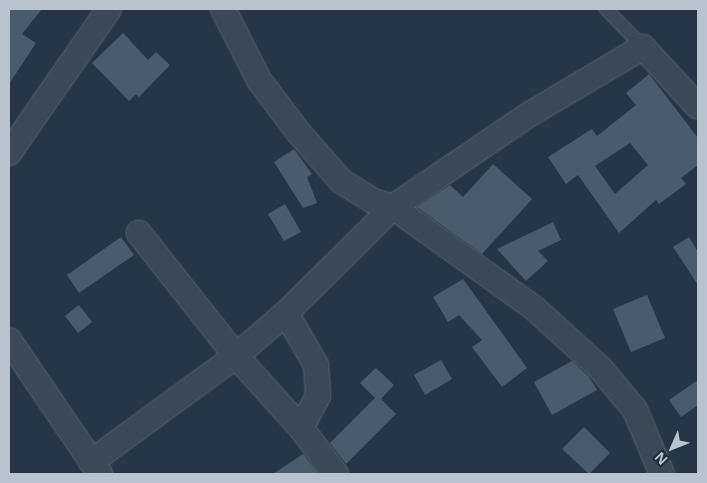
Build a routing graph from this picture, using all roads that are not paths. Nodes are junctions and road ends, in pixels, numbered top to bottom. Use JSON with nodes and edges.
{"nodes":[{"id":1,"x":109,"y":9,"type":"edge"},
{"id":2,"x":223,"y":9,"type":"edge"},
{"id":3,"x":606,"y":9,"type":"edge"},
{"id":4,"x":644,"y":47,"type":"junction"},
{"id":5,"x":698,"y":107,"type":"edge"},
{"id":6,"x":9,"y":153,"type":"edge"},
{"id":7,"x":393,"y":207,"type":"junction"},
{"id":8,"x":139,"y":233,"type":"dead end"},
{"id":9,"x":286,"y":312,"type":"junction"},
{"id":10,"x":9,"y":340,"type":"edge"},
{"id":11,"x":236,"y":356,"type":"junction"},
{"id":12,"x":301,"y":428,"type":"junction"},
{"id":13,"x":95,"y":468,"type":"edge"},
{"id":14,"x":336,"y":474,"type":"edge"},
{"id":15,"x":662,"y":474,"type":"edge"}],
"edges":[{"from":1,"to":6,"type":"street"},
{"from":2,"to":7,"type":"street"},
{"from":3,"to":4,"type":"lane"},
{"from":4,"to":5,"type":"street"},
{"from":4,"to":7,"type":"street"},
{"from":7,"to":9,"type":"street"},
{"from":7,"to":15,"type":"street"},
{"from":8,"to":11,"type":"street"},
{"from":9,"to":11,"type":"street"},
{"from":9,"to":12,"type":"street"},
{"from":10,"to":13,"type":"street"},
{"from":11,"to":12,"type":"street"},
{"from":11,"to":13,"type":"street"},
{"from":12,"to":14,"type":"street"}]}
